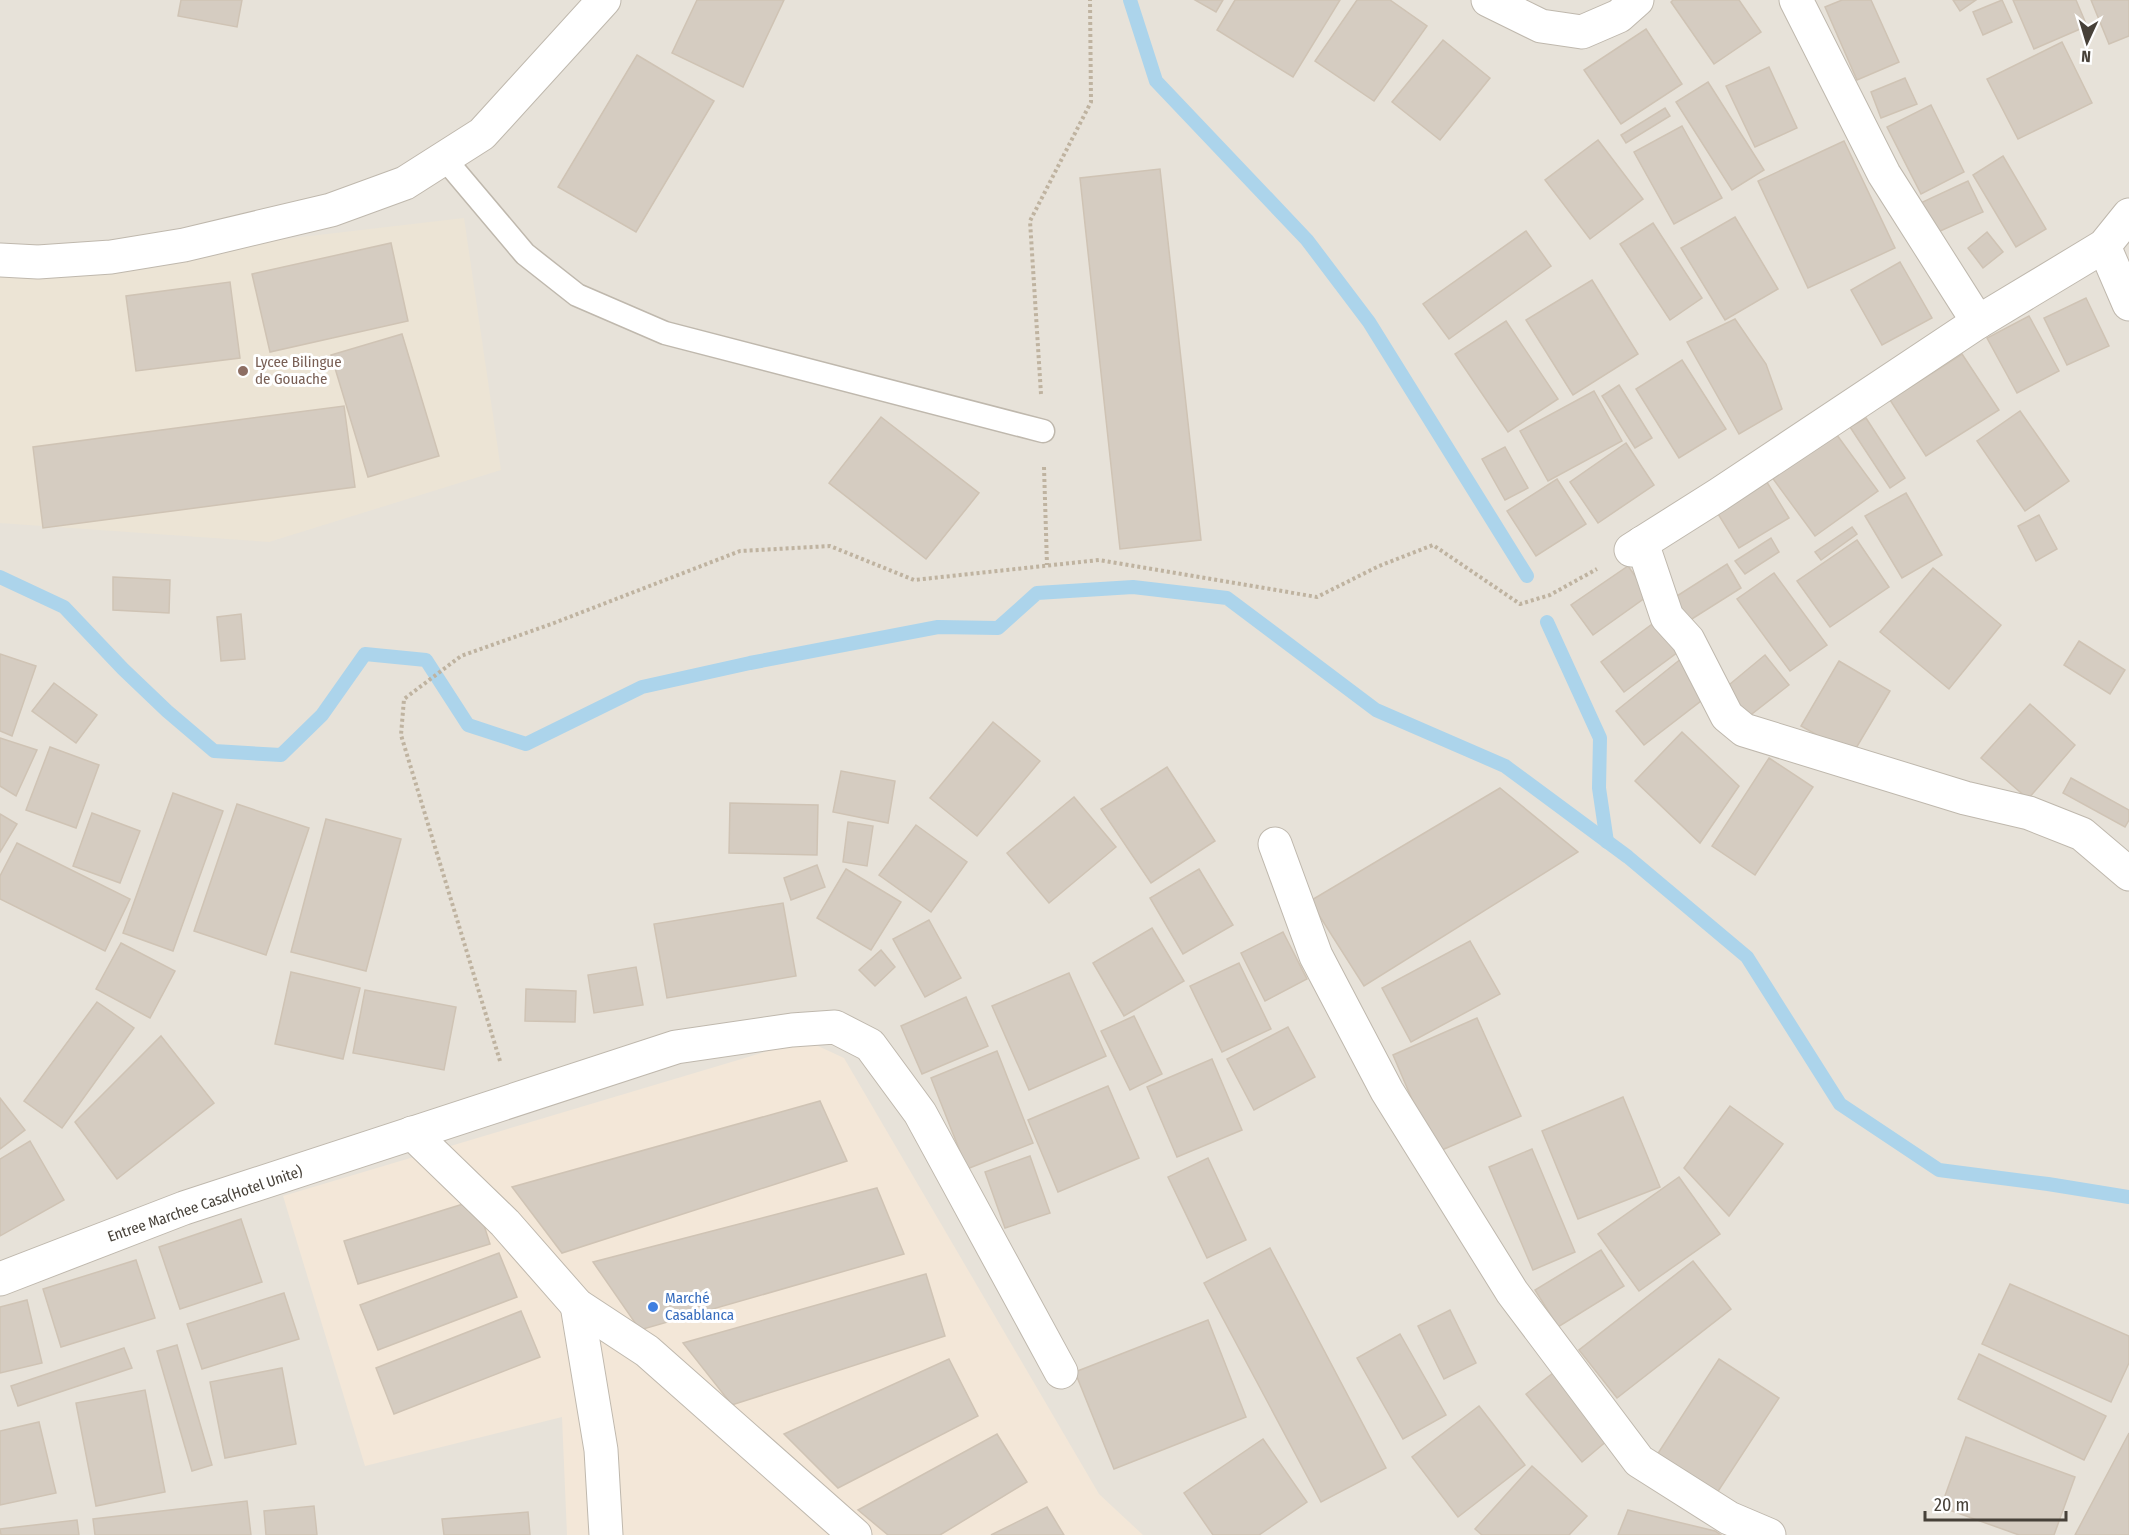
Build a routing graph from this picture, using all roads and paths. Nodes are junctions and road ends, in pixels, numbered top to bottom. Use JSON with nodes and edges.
{"nodes":[{"id":1,"x":604,"y":0,"type":"edge"},
{"id":2,"x":1090,"y":0,"type":"edge"},
{"id":3,"x":1488,"y":0,"type":"edge"},
{"id":4,"x":1637,"y":0,"type":"edge"},
{"id":5,"x":1796,"y":0,"type":"edge"},
{"id":6,"x":444,"y":158,"type":"junction"},
{"id":7,"x":2129,"y":215,"type":"edge"},
{"id":8,"x":2104,"y":246,"type":"junction"},
{"id":9,"x":0,"y":260,"type":"edge"},
{"id":10,"x":2129,"y":304,"type":"edge"},
{"id":11,"x":1978,"y":322,"type":"junction"},
{"id":12,"x":1043,"y":431,"type":"junction"},
{"id":13,"x":1637,"y":547,"type":"junction"},
{"id":14,"x":1047,"y":566,"type":"junction"},
{"id":15,"x":1275,"y":844,"type":"dead end"},
{"id":16,"x":2129,"y":874,"type":"edge"},
{"id":17,"x":512,"y":1101,"type":"junction"},
{"id":18,"x":412,"y":1133,"type":"junction"},
{"id":19,"x":0,"y":1280,"type":"edge"},
{"id":20,"x":577,"y":1305,"type":"junction"},
{"id":21,"x":1061,"y":1372,"type":"dead end"},
{"id":22,"x":606,"y":1535,"type":"edge"},
{"id":23,"x":855,"y":1535,"type":"edge"},
{"id":24,"x":1769,"y":1535,"type":"edge"}],
"edges":[{"from":1,"to":6,"type":"street"},
{"from":2,"to":12,"type":"path"},
{"from":3,"to":4,"type":"street"},
{"from":5,"to":11,"type":"street"},
{"from":6,"to":9,"type":"street"},
{"from":6,"to":12,"type":"lane"},
{"from":7,"to":8,"type":"street"},
{"from":8,"to":10,"type":"street"},
{"from":8,"to":11,"type":"street"},
{"from":11,"to":13,"type":"street"},
{"from":12,"to":14,"type":"path"},
{"from":13,"to":14,"type":"path"},
{"from":13,"to":16,"type":"street"},
{"from":14,"to":17,"type":"path"},
{"from":15,"to":24,"type":"street"},
{"from":17,"to":18,"type":"street","name":"Entree Marchee Casa(Hotel Unite)"},
{"from":17,"to":21,"type":"street","name":"Entree Marchee Casa(Hotel Unite)"},
{"from":18,"to":19,"type":"street","name":"Entree Marchee Casa(Hotel Unite)"},
{"from":18,"to":20,"type":"street"},
{"from":20,"to":22,"type":"street"},
{"from":20,"to":23,"type":"street"}]}
